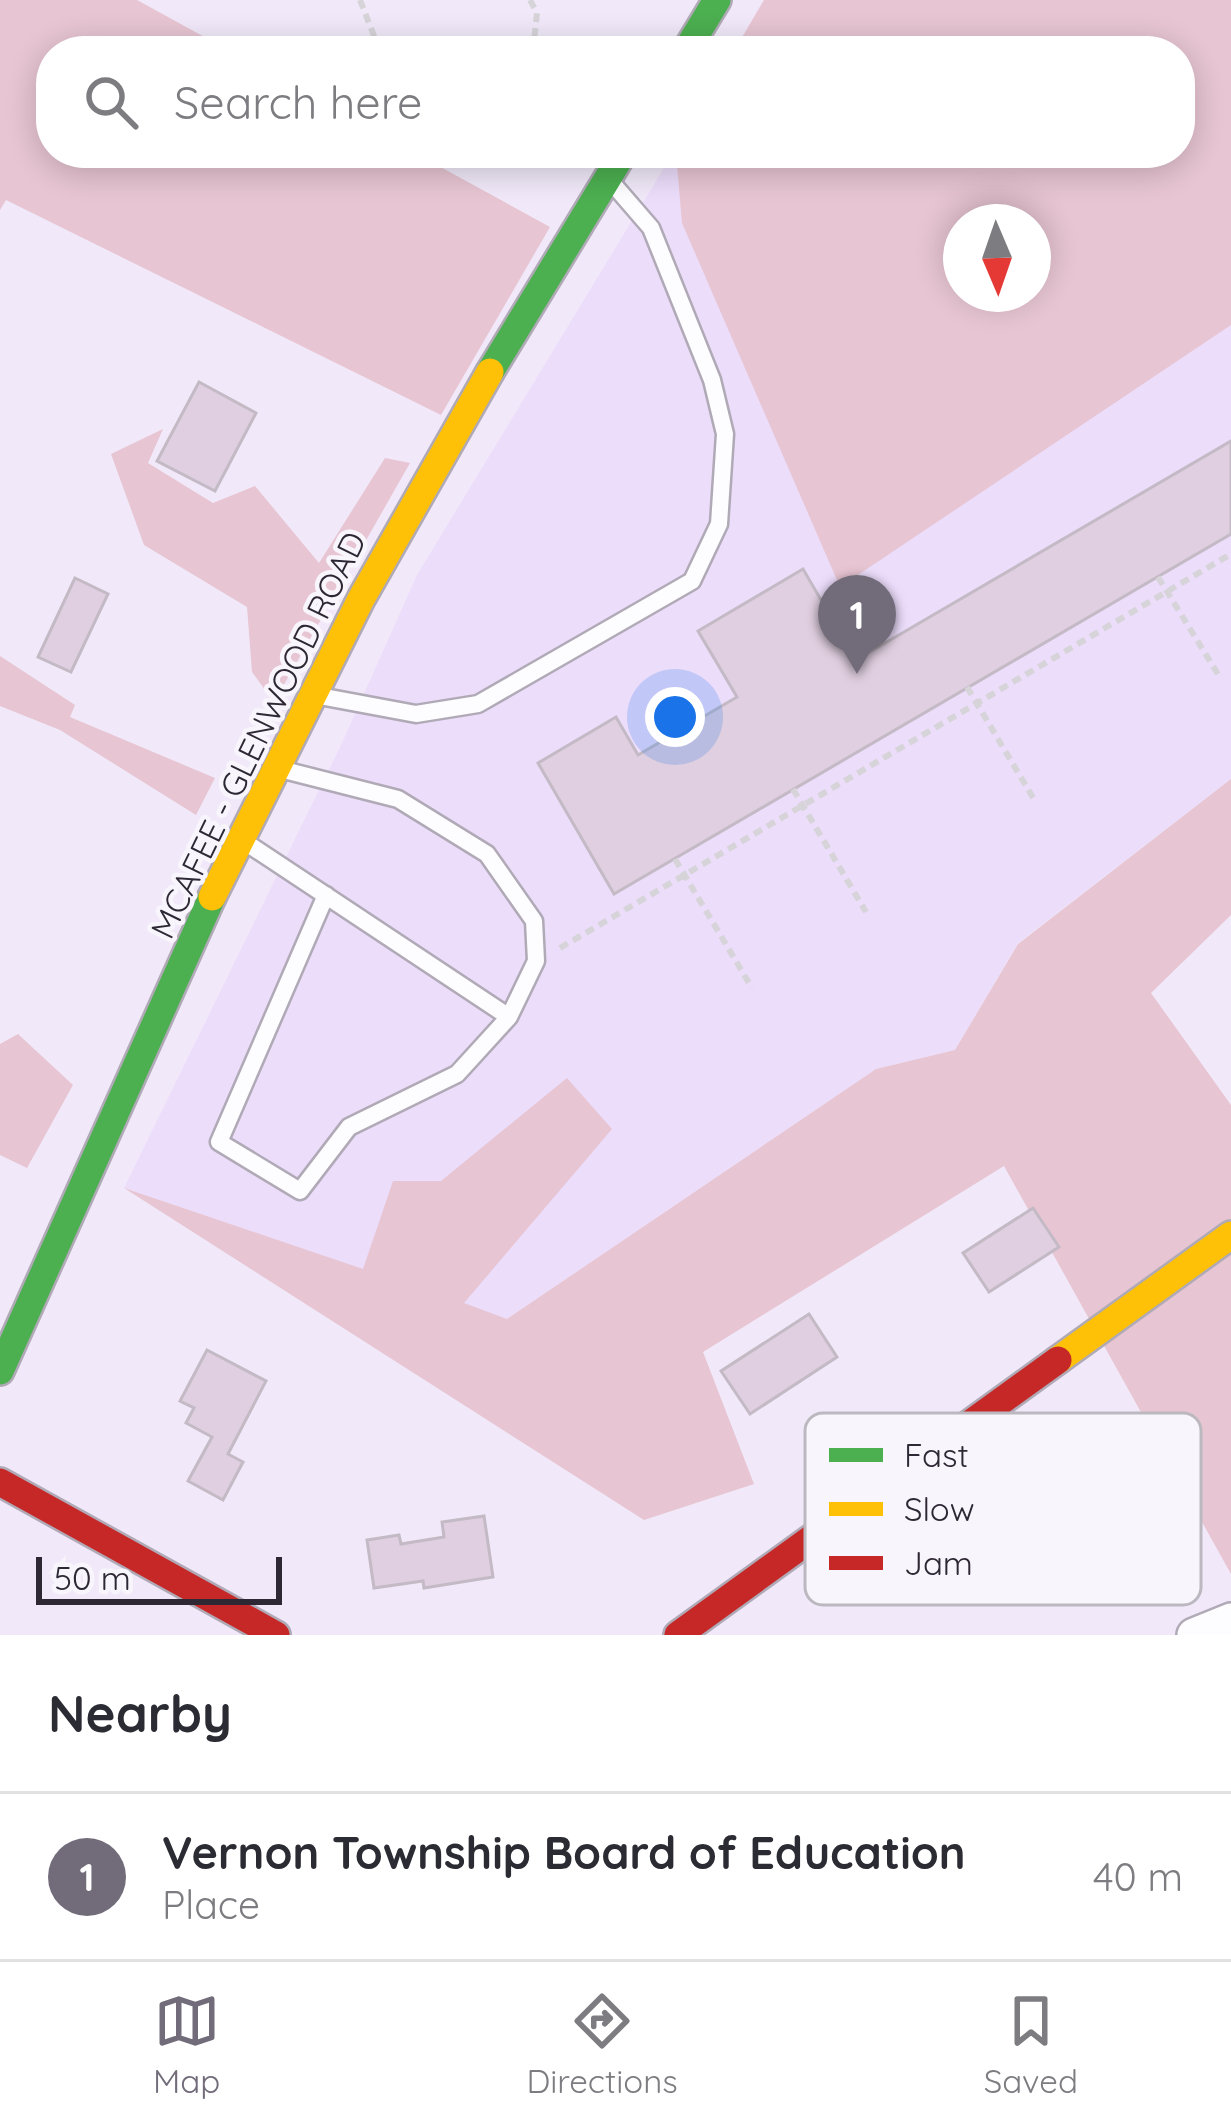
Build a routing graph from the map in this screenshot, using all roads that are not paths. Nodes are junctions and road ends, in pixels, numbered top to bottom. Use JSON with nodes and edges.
{"nodes":[{"id":1,"x":717,"y":0,"type":"edge"},
{"id":2,"x":695,"y":36,"type":"edge"},
{"id":3,"x":614,"y":168,"type":"edge"},
{"id":4,"x":618,"y":168,"type":"edge"},
{"id":5,"x":313,"y":695,"type":"junction"},
{"id":6,"x":276,"y":768,"type":"junction"},
{"id":7,"x":242,"y":840,"type":"junction"},
{"id":8,"x":326,"y":895,"type":"junction"},
{"id":9,"x":508,"y":1017,"type":"junction"},
{"id":10,"x":1231,"y":1235,"type":"edge"},
{"id":11,"x":0,"y":1371,"type":"edge"},
{"id":12,"x":985,"y":1413,"type":"edge"},
{"id":13,"x":0,"y":1482,"type":"edge"},
{"id":14,"x":805,"y":1543,"type":"edge"},
{"id":15,"x":1231,"y":1620,"type":"edge"},
{"id":16,"x":276,"y":1635,"type":"edge"},
{"id":17,"x":678,"y":1635,"type":"edge"},
{"id":18,"x":1194,"y":1635,"type":"edge"}],
"edges":[{"from":1,"to":2,"type":"street"},
{"from":3,"to":5,"type":"street","name":"MCAFEE - GLENWOOD ROAD"},
{"from":4,"to":5,"type":"lane"},
{"from":5,"to":6,"type":"street","name":"MCAFEE - GLENWOOD ROAD"},
{"from":6,"to":7,"type":"street","name":"MCAFEE - GLENWOOD ROAD"},
{"from":6,"to":9,"type":"lane"},
{"from":7,"to":8,"type":"lane"},
{"from":7,"to":11,"type":"street","name":"MCAFEE - GLENWOOD ROAD"},
{"from":8,"to":9,"type":"lane"},
{"from":8,"to":9,"type":"lane"},
{"from":10,"to":12,"type":"street"},
{"from":13,"to":16,"type":"street"},
{"from":14,"to":17,"type":"street"},
{"from":15,"to":18,"type":"street"}]}
